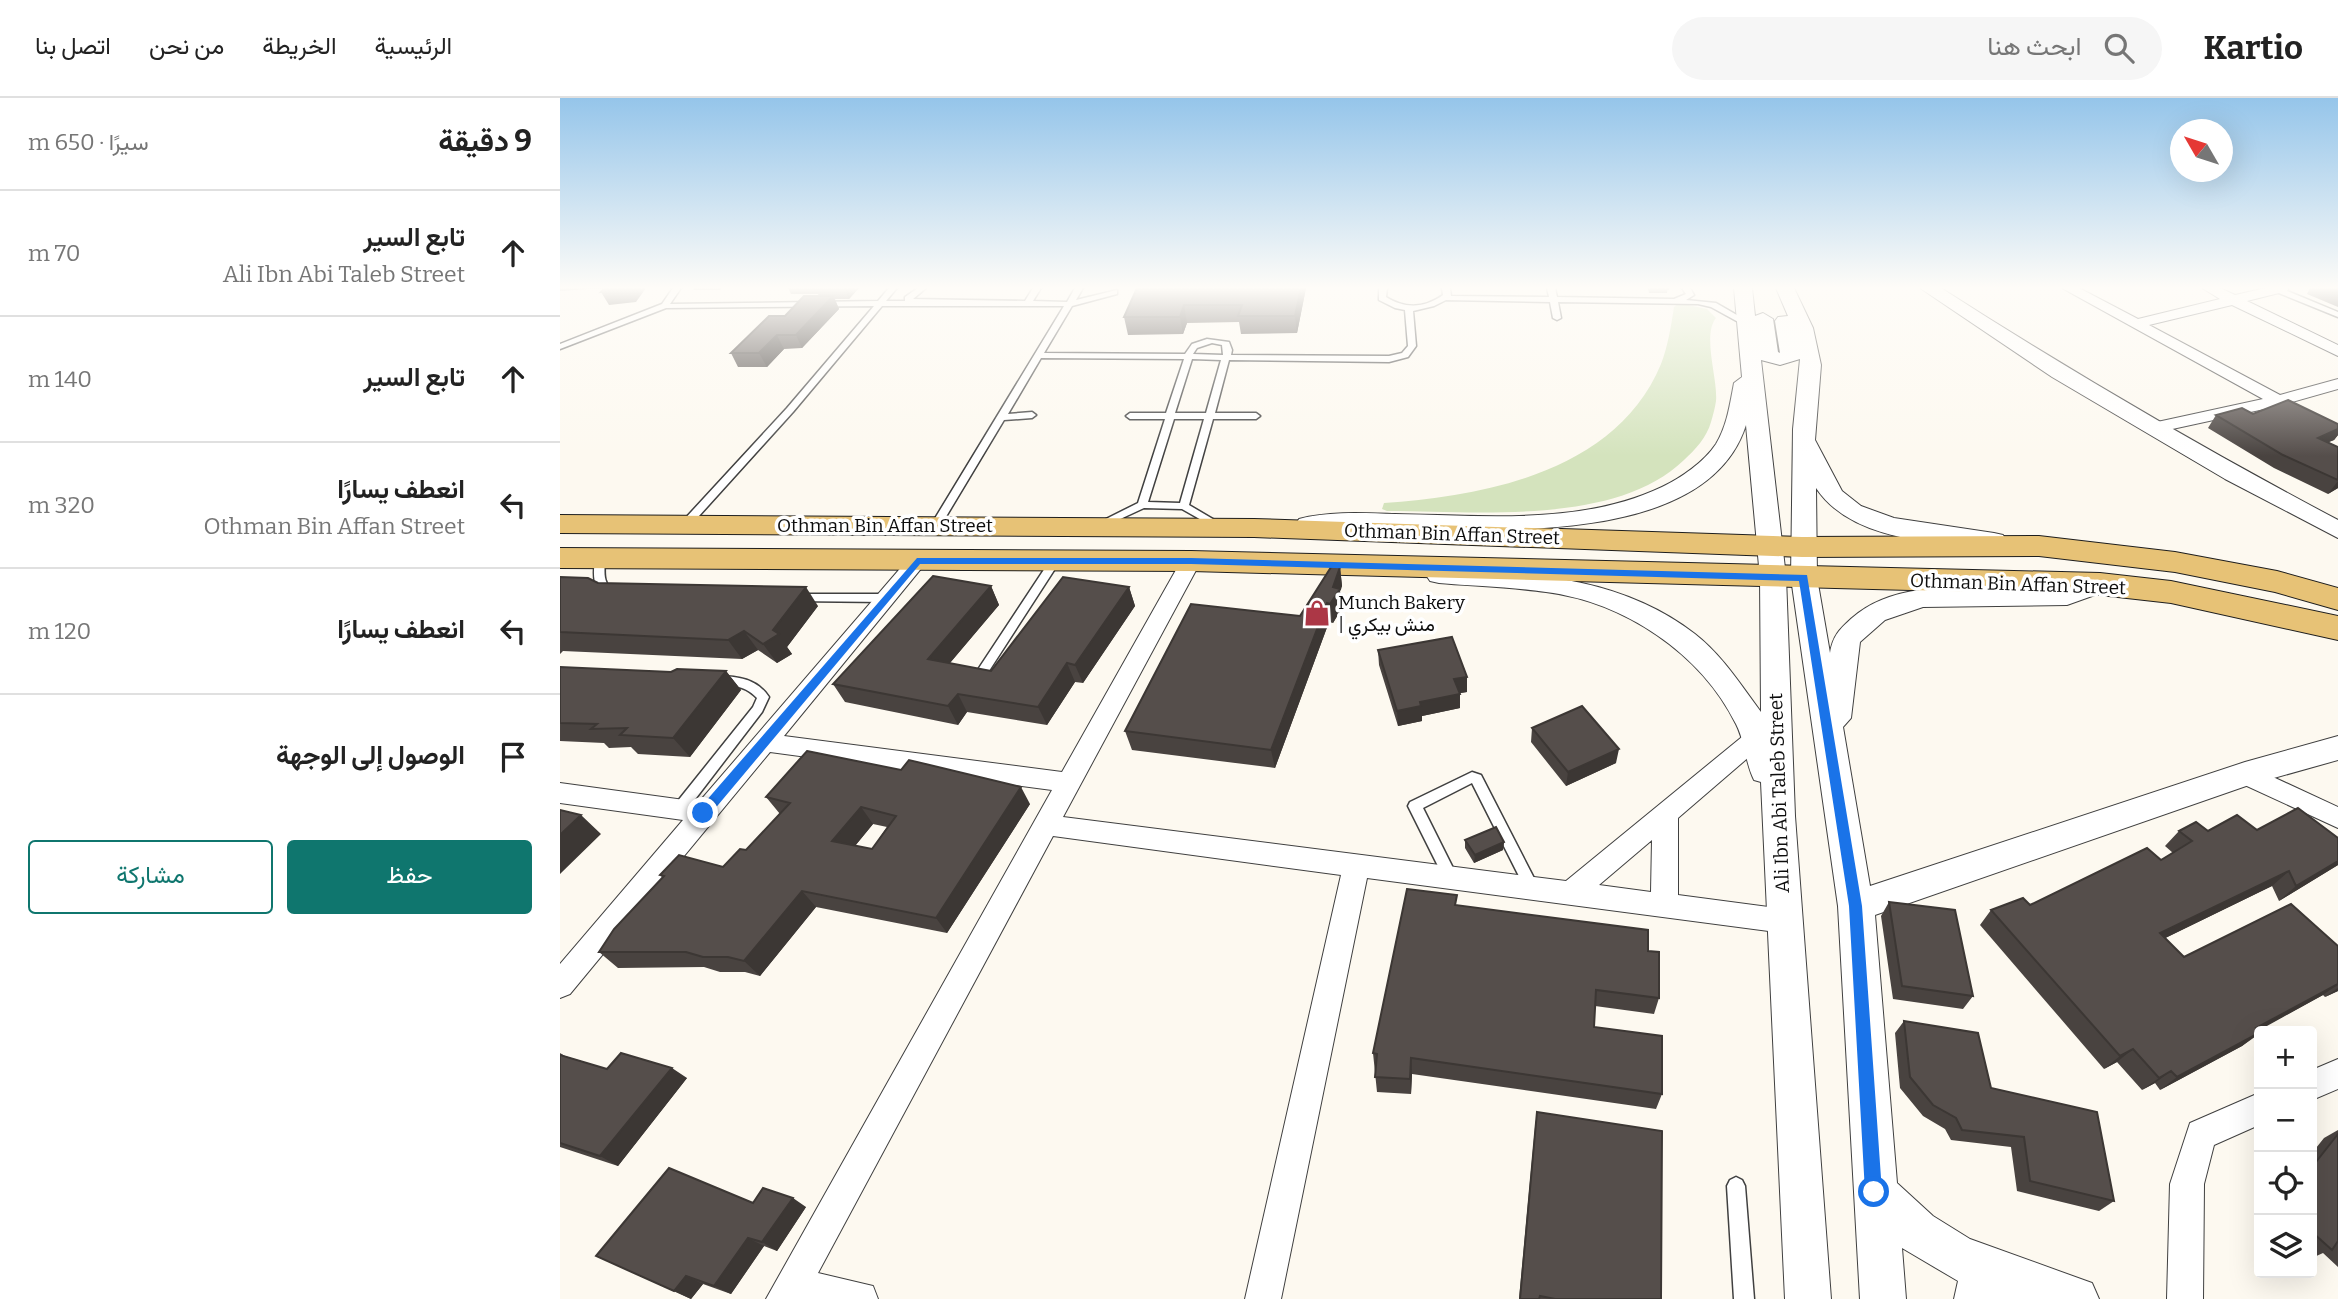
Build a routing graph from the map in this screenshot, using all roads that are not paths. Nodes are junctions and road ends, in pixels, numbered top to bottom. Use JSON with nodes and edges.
{"nodes":[{"id":1,"x":845,"y":344,"type":"edge"},
{"id":2,"x":1046,"y":344,"type":"edge"},
{"id":3,"x":1200,"y":344,"type":"edge"},
{"id":4,"x":1226,"y":344,"type":"edge"},
{"id":5,"x":1412,"y":344,"type":"edge"},
{"id":6,"x":1746,"y":344,"type":"edge"},
{"id":7,"x":1748,"y":344,"type":"edge"},
{"id":8,"x":1766,"y":344,"type":"edge"},
{"id":9,"x":1790,"y":344,"type":"edge"},
{"id":10,"x":1806,"y":344,"type":"edge"},
{"id":11,"x":2015,"y":344,"type":"edge"},
{"id":12,"x":2174,"y":344,"type":"edge"},
{"id":13,"x":1040,"y":355,"type":"junction"},
{"id":14,"x":1188,"y":357,"type":"junction"},
{"id":15,"x":1225,"y":357,"type":"junction"},
{"id":16,"x":2338,"y":384,"type":"edge"},
{"id":17,"x":2278,"y":401,"type":"junction"},
{"id":18,"x":1032,"y":415,"type":"dead end"},
{"id":19,"x":1130,"y":416,"type":"dead end"},
{"id":20,"x":1209,"y":416,"type":"junction"},
{"id":21,"x":1256,"y":416,"type":"dead end"},
{"id":22,"x":1002,"y":417,"type":"junction"},
{"id":23,"x":1169,"y":417,"type":"junction"},
{"id":24,"x":2154,"y":428,"type":"junction"},
{"id":25,"x":1804,"y":429,"type":"junction"},
{"id":26,"x":1142,"y":505,"type":"junction"},
{"id":27,"x":1184,"y":506,"type":"junction"},
{"id":28,"x":560,"y":524,"type":"edge"},
{"id":29,"x":685,"y":525,"type":"junction"},
{"id":30,"x":936,"y":526,"type":"junction"},
{"id":31,"x":1097,"y":526,"type":"junction"},
{"id":32,"x":1220,"y":527,"type":"junction"},
{"id":33,"x":1254,"y":528,"type":"junction"},
{"id":34,"x":2335,"y":528,"type":"edge"},
{"id":35,"x":2039,"y":546,"type":"junction"},
{"id":36,"x":560,"y":558,"type":"edge"},
{"id":37,"x":600,"y":559,"type":"junction"},
{"id":38,"x":917,"y":561,"type":"junction"},
{"id":39,"x":1055,"y":561,"type":"junction"},
{"id":40,"x":1191,"y":561,"type":"junction"},
{"id":41,"x":1787,"y":562,"type":"junction"},
{"id":42,"x":2100,"y":584,"type":"junction"},
{"id":43,"x":2338,"y":595,"type":"edge"},
{"id":44,"x":625,"y":597,"type":"edge"},
{"id":45,"x":786,"y":598,"type":"edge"},
{"id":46,"x":886,"y":598,"type":"junction"},
{"id":47,"x":2338,"y":628,"type":"edge"},
{"id":48,"x":983,"y":671,"type":"edge"},
{"id":49,"x":699,"y":680,"type":"edge"},
{"id":50,"x":1756,"y":738,"type":"junction"},
{"id":51,"x":765,"y":742,"type":"junction"},
{"id":52,"x":2338,"y":748,"type":"edge"},
{"id":53,"x":1833,"y":774,"type":"junction"},
{"id":54,"x":2245,"y":774,"type":"junction"},
{"id":55,"x":1069,"y":783,"type":"junction"},
{"id":56,"x":560,"y":793,"type":"edge"},
{"id":57,"x":678,"y":811,"type":"junction"},
{"id":58,"x":703,"y":813,"type":"junction"},
{"id":59,"x":1665,"y":815,"type":"junction"},
{"id":60,"x":1778,"y":816,"type":"junction"},
{"id":61,"x":2338,"y":818,"type":"edge"},
{"id":62,"x":1045,"y":825,"type":"junction"},
{"id":63,"x":1356,"y":866,"type":"junction"},
{"id":64,"x":1451,"y":878,"type":"junction"},
{"id":65,"x":1532,"y":888,"type":"junction"},
{"id":66,"x":1572,"y":893,"type":"junction"},
{"id":67,"x":1664,"y":905,"type":"junction"},
{"id":68,"x":1856,"y":906,"type":"junction"},
{"id":69,"x":1784,"y":921,"type":"junction"},
{"id":70,"x":560,"y":985,"type":"edge"},
{"id":71,"x":2338,"y":1074,"type":"edge"},
{"id":72,"x":2317,"y":1083,"type":"edge"},
{"id":73,"x":2254,"y":1111,"type":"edge"},
{"id":74,"x":1737,"y":1186,"type":"dead end"},
{"id":75,"x":1874,"y":1192,"type":"junction"},
{"id":76,"x":1983,"y":1286,"type":"edge"},
{"id":77,"x":788,"y":1292,"type":"edge"},
{"id":78,"x":860,"y":1299,"type":"edge"},
{"id":79,"x":1263,"y":1299,"type":"edge"},
{"id":80,"x":1744,"y":1299,"type":"edge"},
{"id":81,"x":1808,"y":1299,"type":"edge"},
{"id":82,"x":1883,"y":1299,"type":"edge"},
{"id":83,"x":2076,"y":1299,"type":"edge"},
{"id":84,"x":2185,"y":1299,"type":"edge"}],
"edges":[{"from":1,"to":29,"type":"lane"},
{"from":2,"to":13,"type":"lane"},
{"from":3,"to":14,"type":"lane"},
{"from":4,"to":15,"type":"lane"},
{"from":5,"to":15,"type":"lane"},
{"from":6,"to":33,"type":"street"},
{"from":7,"to":41,"type":"street","name":"Ali Ibn Abi Taleb Street"},
{"from":8,"to":9,"type":"street"},
{"from":10,"to":25,"type":"street"},
{"from":11,"to":24,"type":"street"},
{"from":12,"to":17,"type":"street"},
{"from":13,"to":14,"type":"lane"},
{"from":13,"to":22,"type":"lane"},
{"from":14,"to":15,"type":"lane"},
{"from":14,"to":23,"type":"lane"},
{"from":15,"to":20,"type":"lane"},
{"from":16,"to":17,"type":"street"},
{"from":17,"to":24,"type":"street"},
{"from":18,"to":22,"type":"lane"},
{"from":19,"to":23,"type":"lane"},
{"from":20,"to":21,"type":"lane"},
{"from":20,"to":23,"type":"lane"},
{"from":20,"to":27,"type":"lane"},
{"from":22,"to":30,"type":"lane"},
{"from":23,"to":26,"type":"lane"},
{"from":24,"to":34,"type":"street"},
{"from":25,"to":35,"type":"street"},
{"from":25,"to":41,"type":"street"},
{"from":26,"to":27,"type":"lane"},
{"from":26,"to":31,"type":"lane"},
{"from":27,"to":32,"type":"lane"},
{"from":28,"to":29,"type":"main road","name":"Othman Bin Affan Street"},
{"from":29,"to":30,"type":"main road","name":"Othman Bin Affan Street"},
{"from":30,"to":31,"type":"main road","name":"Othman Bin Affan Street"},
{"from":31,"to":32,"type":"main road","name":"Othman Bin Affan Street"},
{"from":32,"to":33,"type":"main road","name":"Othman Bin Affan Street"},
{"from":33,"to":41,"type":"main road","name":"Othman Bin Affan Street"},
{"from":35,"to":41,"type":"main road","name":"Othman Bin Affan Street"},
{"from":35,"to":43,"type":"main road","name":"Othman Bin Affan Street"},
{"from":36,"to":37,"type":"main road","name":"Othman Bin Affan Street"},
{"from":37,"to":38,"type":"main road","name":"Othman Bin Affan Street"},
{"from":37,"to":44,"type":"lane"},
{"from":38,"to":39,"type":"main road","name":"Othman Bin Affan Street"},
{"from":38,"to":46,"type":"street"},
{"from":39,"to":40,"type":"main road","name":"Othman Bin Affan Street"},
{"from":39,"to":48,"type":"lane"},
{"from":40,"to":41,"type":"main road","name":"Othman Bin Affan Street"},
{"from":40,"to":50,"type":"street"},
{"from":40,"to":55,"type":"street"},
{"from":41,"to":42,"type":"main road","name":"Othman Bin Affan Street"},
{"from":41,"to":53,"type":"street"},
{"from":41,"to":60,"type":"street","name":"Ali Ibn Abi Taleb Street"},
{"from":42,"to":47,"type":"main road","name":"Othman Bin Affan Street"},
{"from":42,"to":53,"type":"street"},
{"from":45,"to":46,"type":"lane"},
{"from":46,"to":51,"type":"street"},
{"from":49,"to":57,"type":"lane"},
{"from":50,"to":59,"type":"street"},
{"from":50,"to":60,"type":"street"},
{"from":51,"to":55,"type":"street"},
{"from":51,"to":58,"type":"street"},
{"from":52,"to":54,"type":"street"},
{"from":53,"to":68,"type":"street"},
{"from":54,"to":61,"type":"street"},
{"from":54,"to":68,"type":"street"},
{"from":55,"to":62,"type":"street"},
{"from":56,"to":57,"type":"street"},
{"from":57,"to":58,"type":"street"},
{"from":58,"to":70,"type":"street"},
{"from":59,"to":66,"type":"street"},
{"from":59,"to":67,"type":"street"},
{"from":60,"to":69,"type":"street","name":"Ali Ibn Abi Taleb Street"},
{"from":62,"to":63,"type":"street"},
{"from":62,"to":77,"type":"street"},
{"from":63,"to":64,"type":"street"},
{"from":63,"to":79,"type":"street"},
{"from":64,"to":65,"type":"street"},
{"from":64,"to":65,"type":"lane"},
{"from":65,"to":66,"type":"street"},
{"from":66,"to":67,"type":"street"},
{"from":67,"to":69,"type":"street"},
{"from":68,"to":75,"type":"street"},
{"from":69,"to":81,"type":"street","name":"Ali Ibn Abi Taleb Street"},
{"from":71,"to":72,"type":"street"},
{"from":73,"to":84,"type":"street"},
{"from":74,"to":80,"type":"lane"},
{"from":75,"to":76,"type":"street"},
{"from":75,"to":82,"type":"street"},
{"from":76,"to":83,"type":"street"},
{"from":77,"to":78,"type":"street"}]}
